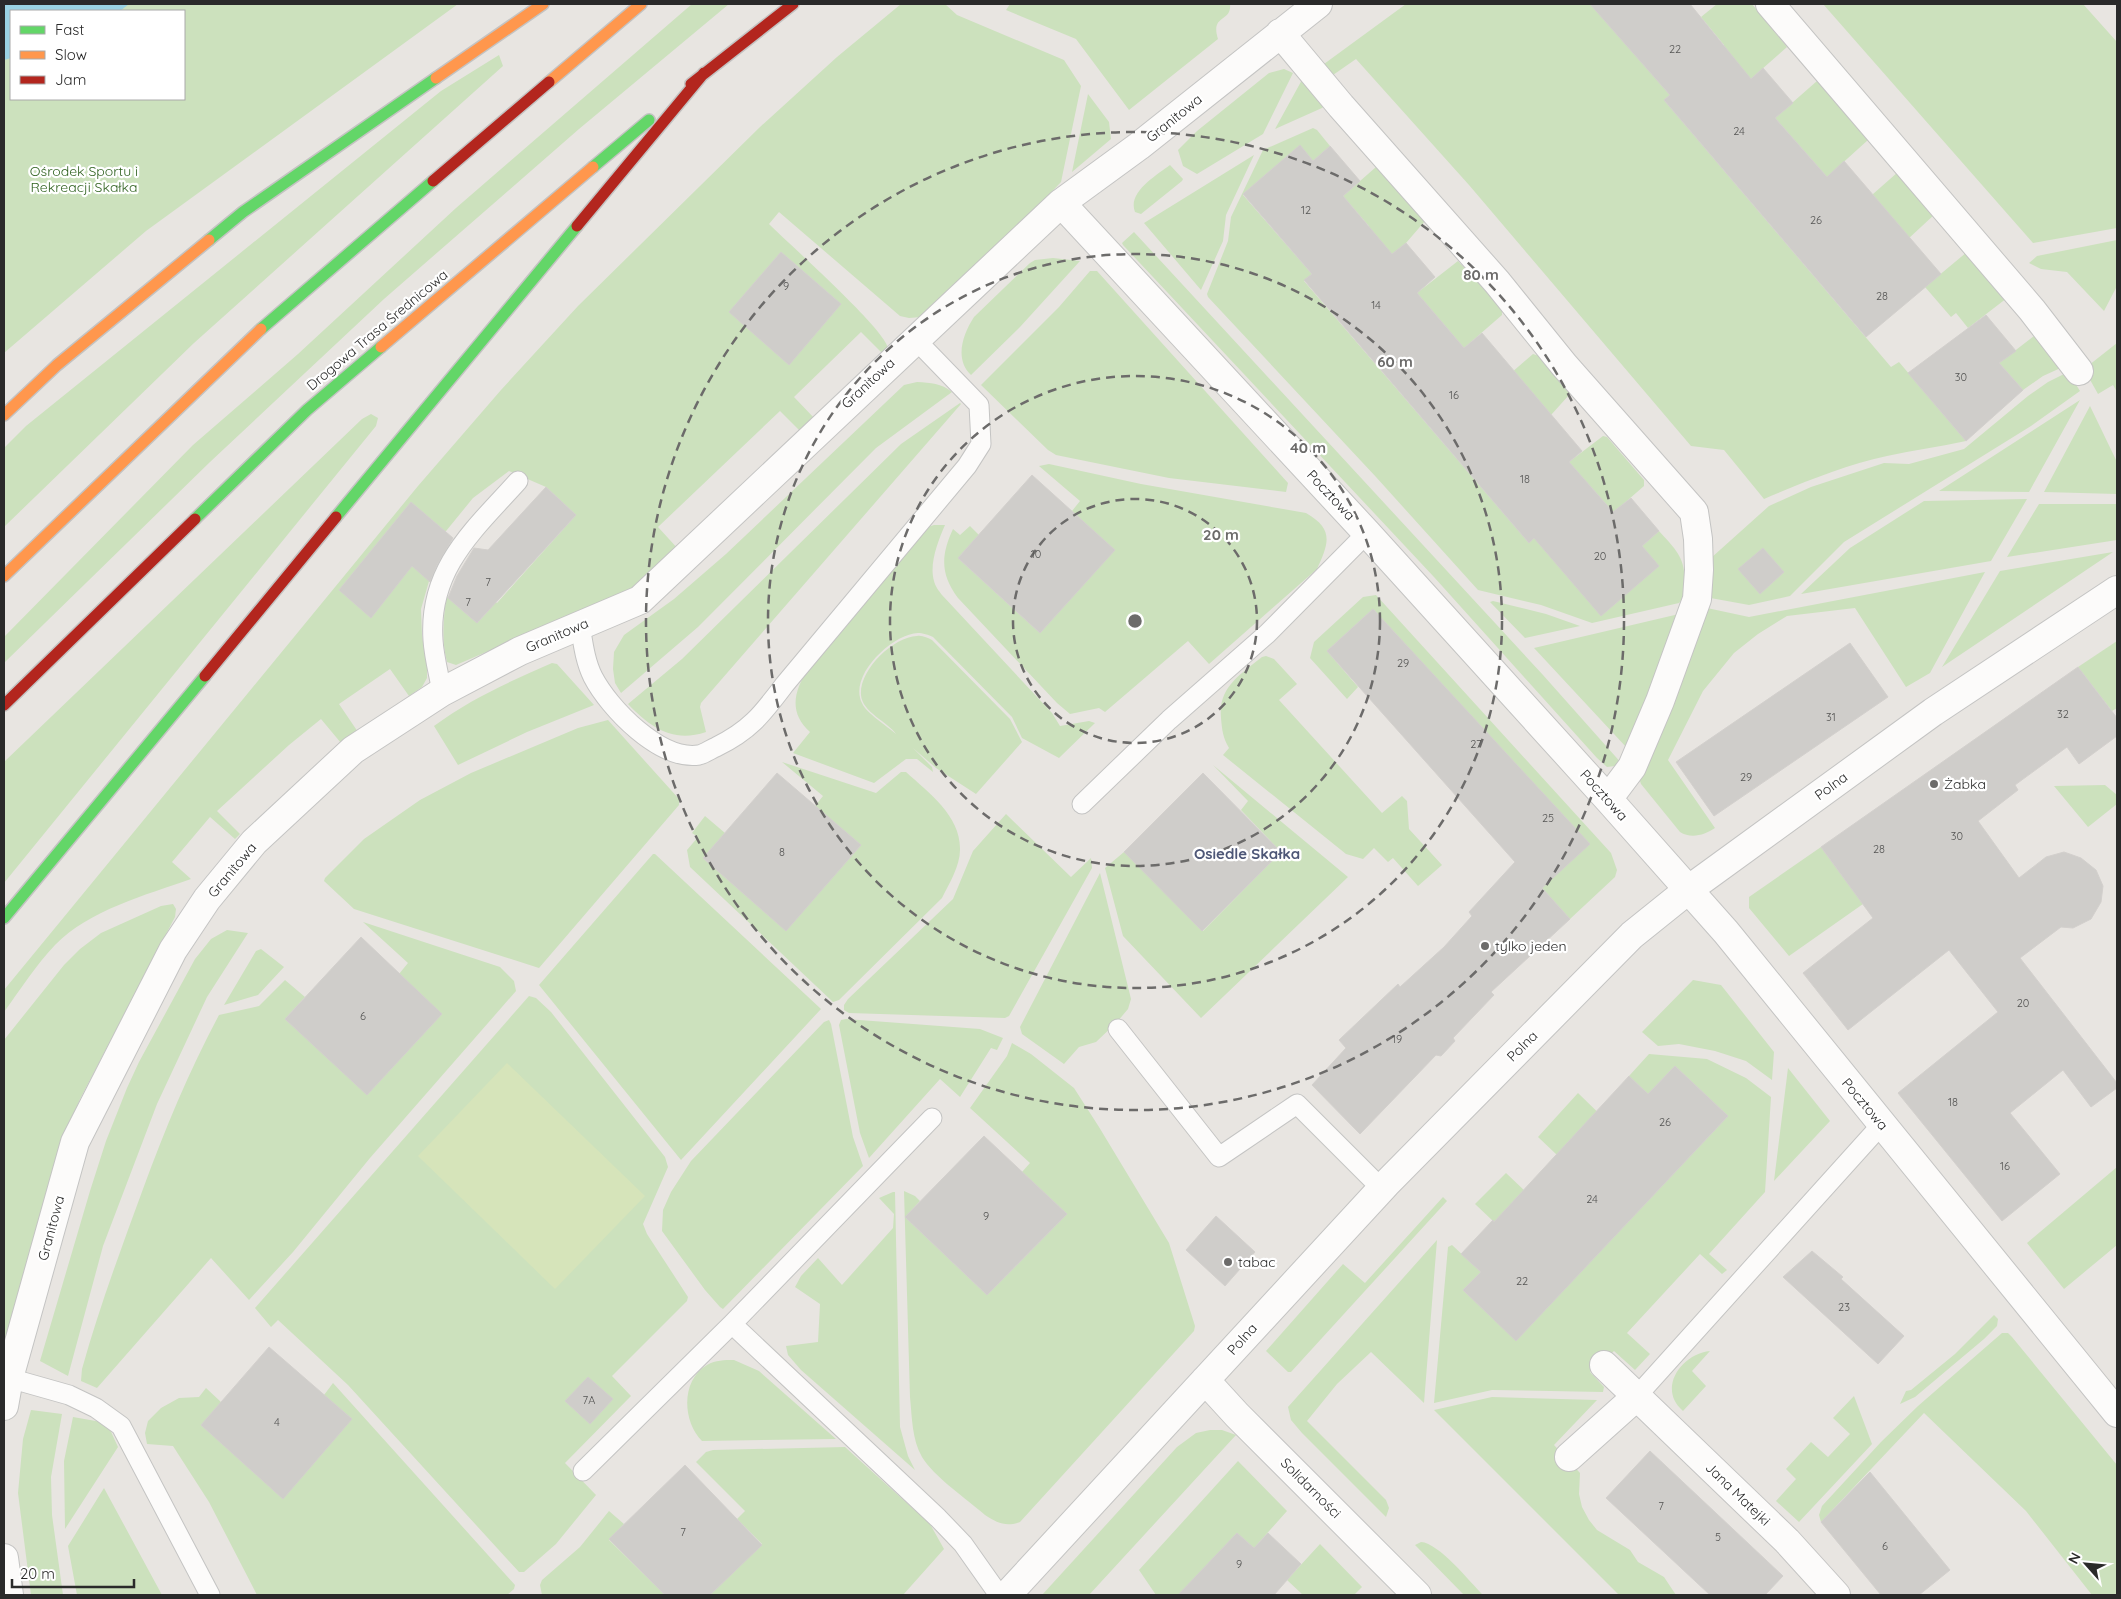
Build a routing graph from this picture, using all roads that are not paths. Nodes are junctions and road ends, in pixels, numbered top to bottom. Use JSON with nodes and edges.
{"nodes":[{"id":1,"x":544,"y":4,"type":"edge"},
{"id":2,"x":641,"y":4,"type":"edge"},
{"id":3,"x":793,"y":4,"type":"edge"},
{"id":4,"x":1318,"y":4,"type":"edge"},
{"id":5,"x":1770,"y":4,"type":"edge"},
{"id":6,"x":1280,"y":33,"type":"junction"},
{"id":7,"x":704,"y":73,"type":"junction"},
{"id":8,"x":1061,"y":203,"type":"junction"},
{"id":9,"x":915,"y":339,"type":"junction"},
{"id":10,"x":2079,"y":371,"type":"dead end"},
{"id":11,"x":4,"y":415,"type":"edge"},
{"id":12,"x":518,"y":480,"type":"dead end"},
{"id":13,"x":1367,"y":533,"type":"junction"},
{"id":14,"x":4,"y":576,"type":"edge"},
{"id":15,"x":2117,"y":590,"type":"edge"},
{"id":16,"x":580,"y":625,"type":"junction"},
{"id":17,"x":442,"y":692,"type":"junction"},
{"id":18,"x":4,"y":705,"type":"edge"},
{"id":19,"x":1608,"y":799,"type":"junction"},
{"id":20,"x":1082,"y":804,"type":"dead end"},
{"id":21,"x":1688,"y":890,"type":"junction"},
{"id":22,"x":4,"y":918,"type":"edge"},
{"id":23,"x":1118,"y":1030,"type":"dead end"},
{"id":24,"x":932,"y":1118,"type":"dead end"},
{"id":25,"x":1882,"y":1124,"type":"junction"},
{"id":26,"x":1382,"y":1189,"type":"junction"},
{"id":27,"x":732,"y":1324,"type":"junction"},
{"id":28,"x":1604,"y":1365,"type":"dead end"},
{"id":29,"x":9,"y":1378,"type":"junction"},
{"id":30,"x":1205,"y":1380,"type":"junction"},
{"id":31,"x":1636,"y":1397,"type":"junction"},
{"id":32,"x":4,"y":1406,"type":"edge"},
{"id":33,"x":2116,"y":1408,"type":"edge"},
{"id":34,"x":1569,"y":1457,"type":"dead end"},
{"id":35,"x":583,"y":1471,"type":"dead end"},
{"id":36,"x":4,"y":1558,"type":"edge"},
{"id":37,"x":9,"y":1595,"type":"edge"},
{"id":38,"x":210,"y":1595,"type":"edge"},
{"id":39,"x":999,"y":1595,"type":"edge"},
{"id":40,"x":1007,"y":1595,"type":"edge"},
{"id":41,"x":1417,"y":1595,"type":"edge"},
{"id":42,"x":1836,"y":1595,"type":"edge"}],
"edges":[{"from":1,"to":11,"type":"main road"},
{"from":2,"to":14,"type":"main road"},
{"from":3,"to":7,"type":"main road","name":"Drogowa Trasa Średnicowa"},
{"from":4,"to":6,"type":"street","name":"Granitowa"},
{"from":5,"to":10,"type":"street"},
{"from":6,"to":8,"type":"street","name":"Granitowa"},
{"from":6,"to":19,"type":"street"},
{"from":7,"to":18,"type":"main road","name":"Drogowa Trasa Średnicowa"},
{"from":7,"to":22,"type":"main road"},
{"from":8,"to":9,"type":"street","name":"Granitowa"},
{"from":8,"to":13,"type":"street","name":"Pocztowa"},
{"from":9,"to":16,"type":"street","name":"Granitowa"},
{"from":9,"to":16,"type":"lane"},
{"from":12,"to":17,"type":"lane"},
{"from":13,"to":19,"type":"street","name":"Pocztowa"},
{"from":13,"to":20,"type":"lane"},
{"from":15,"to":21,"type":"street","name":"Polna"},
{"from":16,"to":17,"type":"street","name":"Granitowa"},
{"from":17,"to":29,"type":"street","name":"Granitowa"},
{"from":19,"to":21,"type":"street","name":"Pocztowa"},
{"from":21,"to":25,"type":"street","name":"Pocztowa"},
{"from":21,"to":26,"type":"street","name":"Polna"},
{"from":23,"to":26,"type":"lane"},
{"from":24,"to":27,"type":"lane"},
{"from":25,"to":31,"type":"lane"},
{"from":25,"to":33,"type":"street","name":"Pocztowa"},
{"from":26,"to":30,"type":"street","name":"Polna"},
{"from":27,"to":35,"type":"lane"},
{"from":27,"to":39,"type":"lane"},
{"from":28,"to":31,"type":"street","name":"Jana Matejki"},
{"from":29,"to":32,"type":"street","name":"Granitowa"},
{"from":29,"to":38,"type":"lane"},
{"from":30,"to":40,"type":"street","name":"Polna"},
{"from":30,"to":41,"type":"street","name":"Solidarności"},
{"from":31,"to":34,"type":"street"},
{"from":31,"to":42,"type":"street","name":"Jana Matejki"},
{"from":36,"to":37,"type":"street"}]}
